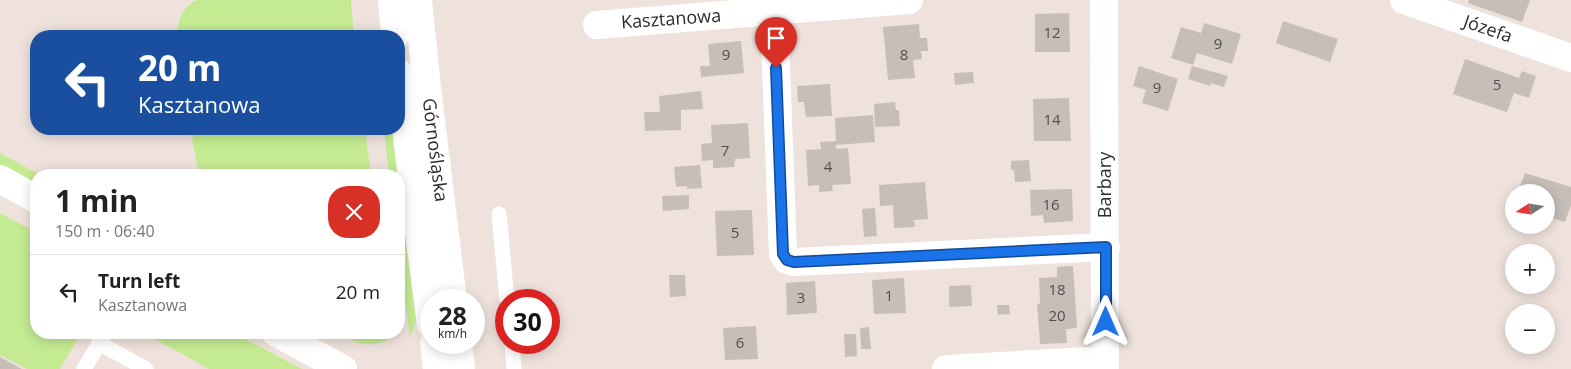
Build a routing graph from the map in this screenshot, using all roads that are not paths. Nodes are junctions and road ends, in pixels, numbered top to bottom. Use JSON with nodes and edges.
{"nodes":[{"id":1,"x":392,"y":0,"type":"edge"},
{"id":2,"x":418,"y":0,"type":"edge"},
{"id":3,"x":909,"y":0,"type":"edge"},
{"id":4,"x":1104,"y":0,"type":"edge"},
{"id":5,"x":1404,"y":0,"type":"edge"},
{"id":6,"x":774,"y":12,"type":"junction"},
{"id":7,"x":598,"y":25,"type":"dead end"},
{"id":8,"x":394,"y":30,"type":"edge"},
{"id":9,"x":1571,"y":58,"type":"edge"},
{"id":10,"x":405,"y":120,"type":"edge"},
{"id":11,"x":0,"y":179,"type":"edge"},
{"id":12,"x":30,"y":196,"type":"edge"},
{"id":13,"x":499,"y":214,"type":"dead end"},
{"id":14,"x":1106,"y":247,"type":"junction"},
{"id":15,"x":426,"y":289,"type":"edge"},
{"id":16,"x":452,"y":289,"type":"edge"},
{"id":17,"x":507,"y":289,"type":"edge"},
{"id":18,"x":102,"y":339,"type":"edge"},
{"id":19,"x":104,"y":339,"type":"edge"},
{"id":20,"x":288,"y":339,"type":"edge"},
{"id":21,"x":435,"y":354,"type":"edge"},
{"id":22,"x":459,"y":354,"type":"edge"},
{"id":23,"x":513,"y":354,"type":"edge"},
{"id":24,"x":1105,"y":364,"type":"edge"},
{"id":25,"x":84,"y":369,"type":"edge"},
{"id":26,"x":146,"y":369,"type":"edge"},
{"id":27,"x":343,"y":369,"type":"edge"},
{"id":28,"x":437,"y":369,"type":"edge"},
{"id":29,"x":461,"y":369,"type":"edge"},
{"id":30,"x":514,"y":369,"type":"edge"},
{"id":31,"x":946,"y":369,"type":"edge"}],
"edges":[{"from":1,"to":8,"type":"street"},
{"from":2,"to":16,"type":"street","name":"Górnośląska"},
{"from":3,"to":6,"type":"street","name":"Kasztanowa"},
{"from":4,"to":14,"type":"street","name":"Barbary"},
{"from":5,"to":9,"type":"street","name":"Józefa"},
{"from":6,"to":7,"type":"street","name":"Kasztanowa"},
{"from":6,"to":14,"type":"street"},
{"from":10,"to":15,"type":"street","name":"Górnośląska"},
{"from":11,"to":12,"type":"street"},
{"from":13,"to":17,"type":"lane"},
{"from":14,"to":24,"type":"street","name":"Barbary"},
{"from":18,"to":25,"type":"lane"},
{"from":19,"to":26,"type":"lane"},
{"from":20,"to":27,"type":"street"},
{"from":21,"to":28,"type":"street"},
{"from":22,"to":29,"type":"street"},
{"from":23,"to":30,"type":"lane"},
{"from":24,"to":31,"type":"street"}]}
